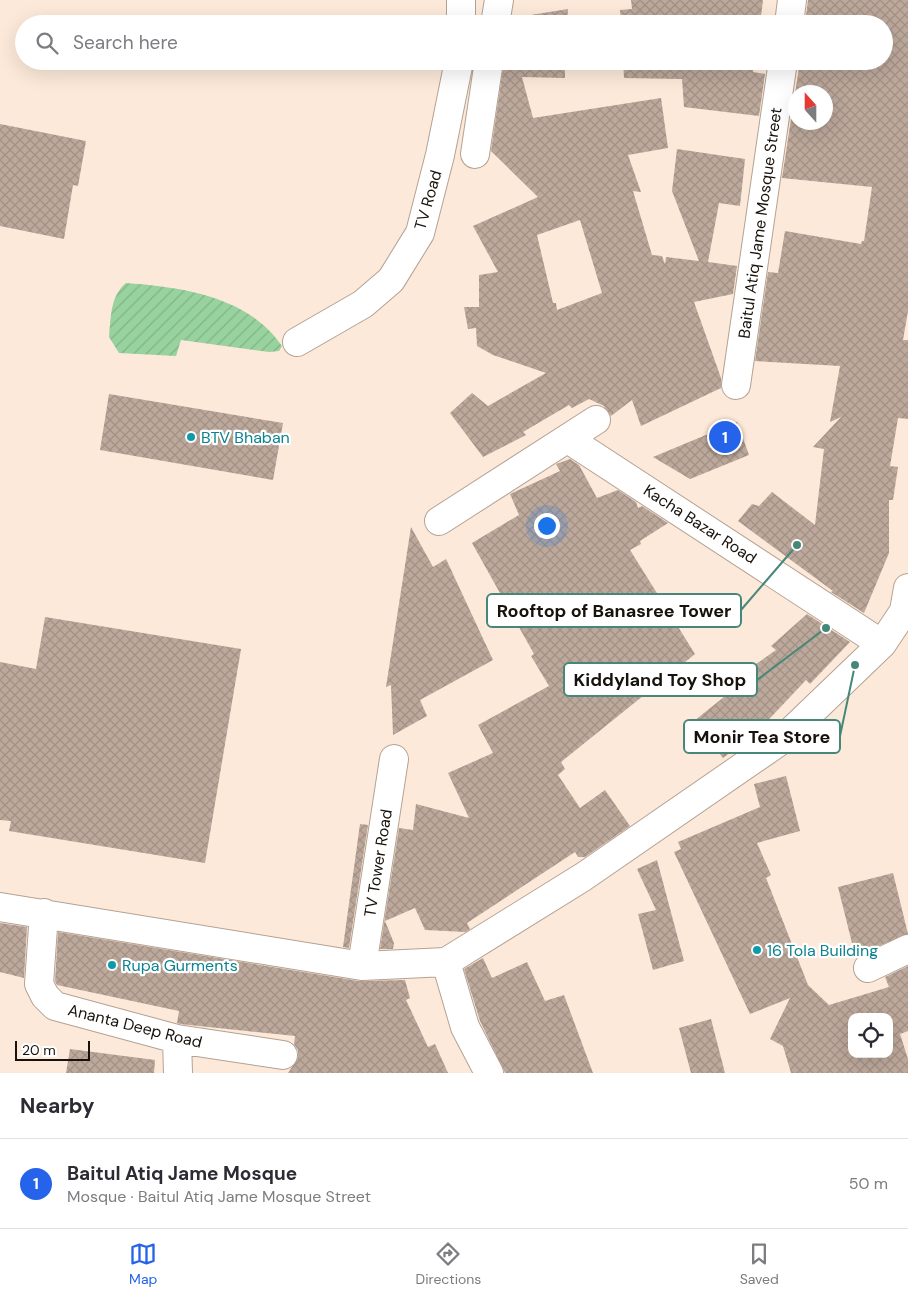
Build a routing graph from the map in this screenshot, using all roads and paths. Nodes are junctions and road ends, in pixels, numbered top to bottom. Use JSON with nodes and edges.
{"nodes":[{"id":1,"x":461,"y":0,"type":"edge"},
{"id":2,"x":499,"y":0,"type":"edge"},
{"id":3,"x":792,"y":0,"type":"edge"},
{"id":4,"x":461,"y":15,"type":"edge"},
{"id":5,"x":496,"y":15,"type":"edge"},
{"id":6,"x":790,"y":15,"type":"edge"},
{"id":7,"x":457,"y":70,"type":"edge"},
{"id":8,"x":488,"y":70,"type":"edge"},
{"id":9,"x":782,"y":70,"type":"edge"},
{"id":10,"x":475,"y":154,"type":"dead end"},
{"id":11,"x":297,"y":342,"type":"dead end"},
{"id":12,"x":736,"y":385,"type":"dead end"},
{"id":13,"x":596,"y":420,"type":"dead end"},
{"id":14,"x":568,"y":439,"type":"junction"},
{"id":15,"x":439,"y":521,"type":"dead end"},
{"id":16,"x":907,"y":605,"type":"edge"},
{"id":17,"x":882,"y":644,"type":"junction"},
{"id":18,"x":394,"y":760,"type":"dead end"},
{"id":19,"x":0,"y":906,"type":"edge"},
{"id":20,"x":44,"y":913,"type":"junction"},
{"id":21,"x":908,"y":949,"type":"edge"},
{"id":22,"x":446,"y":962,"type":"junction"},
{"id":23,"x":362,"y":966,"type":"junction"},
{"id":24,"x":868,"y":968,"type":"dead end"},
{"id":25,"x":177,"y":1039,"type":"junction"},
{"id":26,"x":283,"y":1055,"type":"dead end"},
{"id":27,"x":178,"y":1073,"type":"edge"},
{"id":28,"x":489,"y":1073,"type":"edge"}],
"edges":[{"from":1,"to":4,"type":"street"},
{"from":2,"to":5,"type":"street"},
{"from":3,"to":6,"type":"street"},
{"from":7,"to":11,"type":"street","name":"TV Road"},
{"from":8,"to":10,"type":"street"},
{"from":9,"to":12,"type":"street","name":"Baitul Atiq Jame Mosque Street"},
{"from":13,"to":14,"type":"street"},
{"from":14,"to":15,"type":"street"},
{"from":14,"to":17,"type":"street","name":"Kacha Bazar Road"},
{"from":16,"to":17,"type":"street"},
{"from":17,"to":22,"type":"street"},
{"from":18,"to":23,"type":"street","name":"TV Tower Road"},
{"from":19,"to":20,"type":"street"},
{"from":20,"to":23,"type":"street"},
{"from":20,"to":25,"type":"street","name":"Ananta Deep Road"},
{"from":21,"to":24,"type":"street"},
{"from":22,"to":23,"type":"street"},
{"from":22,"to":28,"type":"street"},
{"from":25,"to":26,"type":"street","name":"Ananta Deep Road"},
{"from":25,"to":27,"type":"street"}]}
